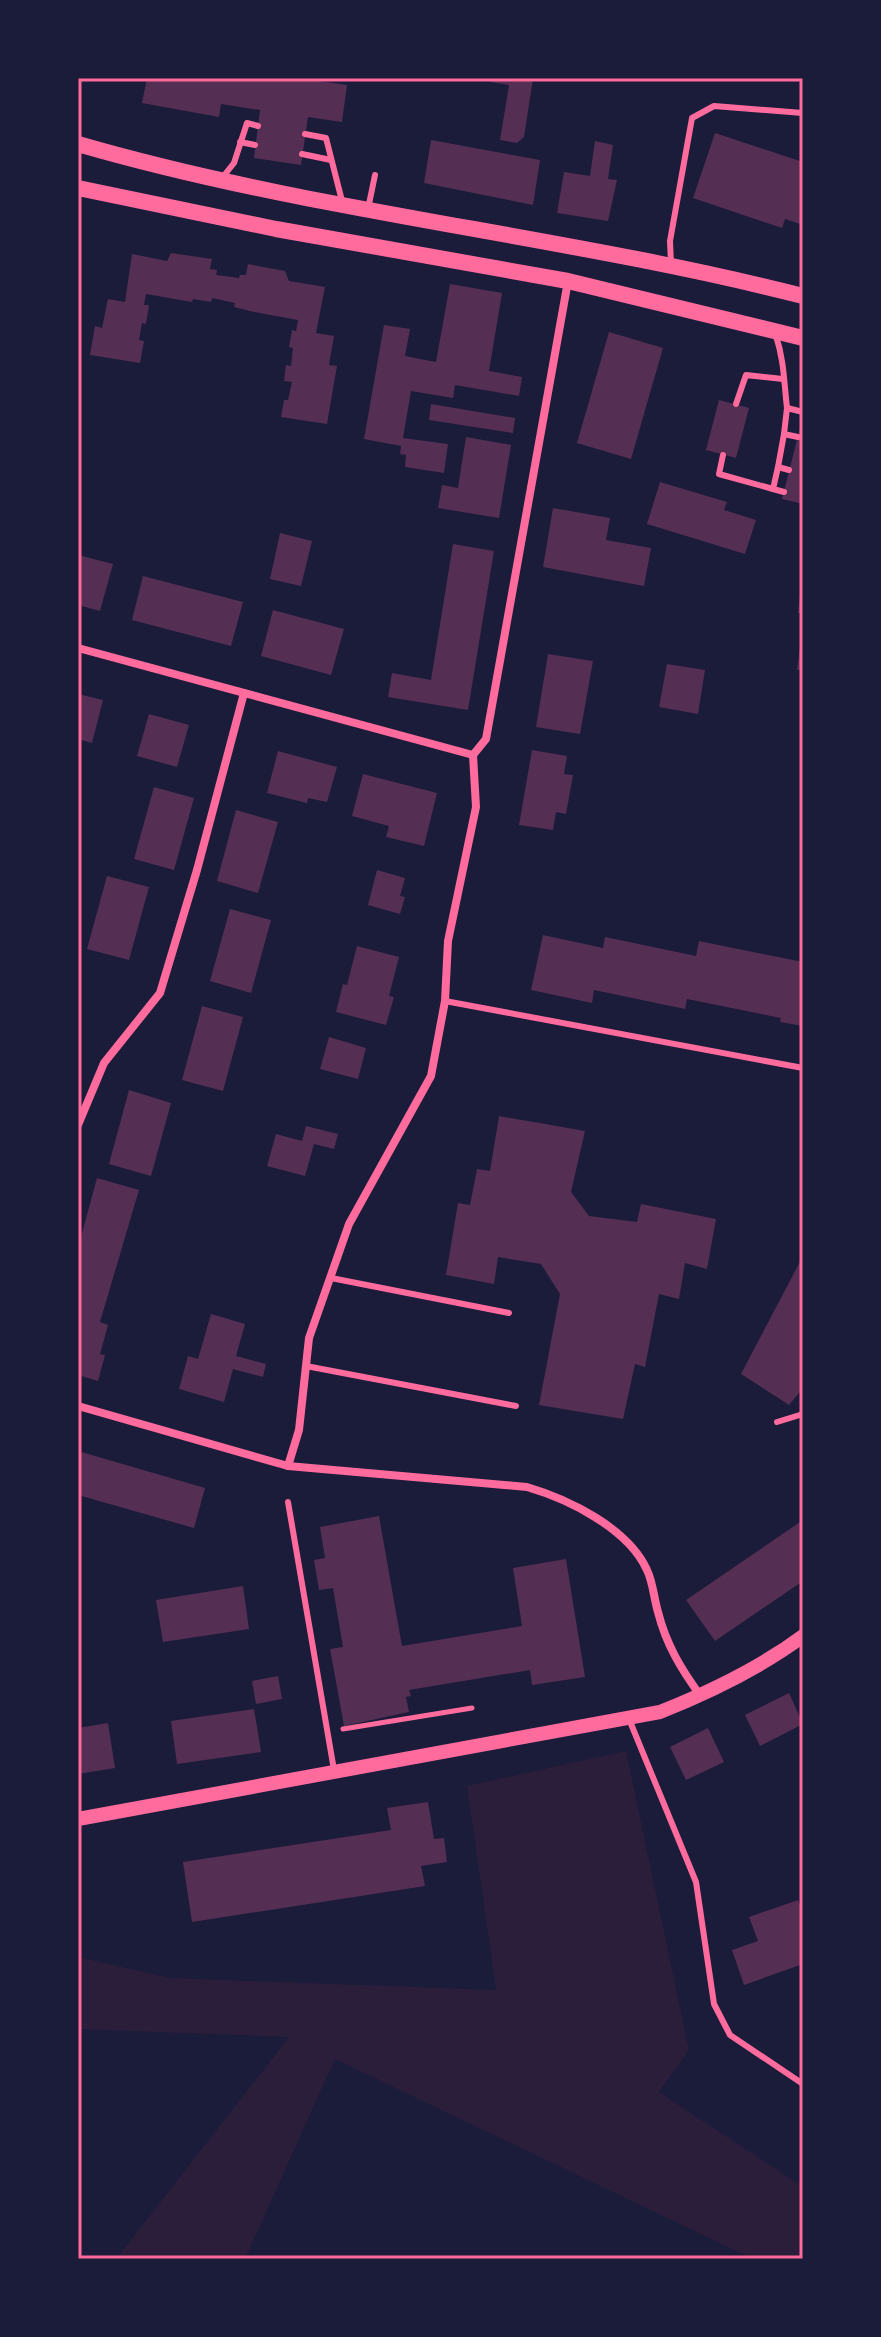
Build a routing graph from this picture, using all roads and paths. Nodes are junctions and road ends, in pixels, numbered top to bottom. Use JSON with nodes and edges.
{"nodes":[{"id":1,"x":803,"y":113,"type":"edge"},
{"id":2,"x":258,"y":126,"type":"dead end"},
{"id":3,"x":305,"y":134,"type":"dead end"},
{"id":4,"x":240,"y":142,"type":"junction"},
{"id":5,"x":78,"y":144,"type":"edge"},
{"id":6,"x":255,"y":145,"type":"dead end"},
{"id":7,"x":302,"y":154,"type":"dead end"},
{"id":8,"x":331,"y":160,"type":"junction"},
{"id":9,"x":375,"y":175,"type":"dead end"},
{"id":10,"x":219,"y":180,"type":"junction"},
{"id":11,"x":78,"y":188,"type":"edge"},
{"id":12,"x":343,"y":205,"type":"junction"},
{"id":13,"x":368,"y":209,"type":"junction"},
{"id":14,"x":671,"y":264,"type":"junction"},
{"id":15,"x":568,"y":281,"type":"junction"},
{"id":16,"x":803,"y":296,"type":"edge"},
{"id":17,"x":773,"y":329,"type":"junction"},
{"id":18,"x":803,"y":338,"type":"edge"},
{"id":19,"x":783,"y":379,"type":"junction"},
{"id":20,"x":736,"y":404,"type":"dead end"},
{"id":21,"x":787,"y":408,"type":"junction"},
{"id":22,"x":803,"y":412,"type":"edge"},
{"id":23,"x":784,"y":434,"type":"junction"},
{"id":24,"x":798,"y":437,"type":"dead end"},
{"id":25,"x":723,"y":455,"type":"dead end"},
{"id":26,"x":778,"y":467,"type":"junction"},
{"id":27,"x":789,"y":470,"type":"dead end"},
{"id":28,"x":773,"y":489,"type":"junction"},
{"id":29,"x":784,"y":492,"type":"dead end"},
{"id":30,"x":78,"y":648,"type":"edge"},
{"id":31,"x":244,"y":693,"type":"junction"},
{"id":32,"x":473,"y":755,"type":"junction"},
{"id":33,"x":445,"y":1001,"type":"junction"},
{"id":34,"x":803,"y":1068,"type":"edge"},
{"id":35,"x":78,"y":1125,"type":"edge"},
{"id":36,"x":331,"y":1278,"type":"junction"},
{"id":37,"x":509,"y":1313,"type":"dead end"},
{"id":38,"x":306,"y":1366,"type":"junction"},
{"id":39,"x":78,"y":1406,"type":"edge"},
{"id":40,"x":516,"y":1406,"type":"dead end"},
{"id":41,"x":803,"y":1414,"type":"edge"},
{"id":42,"x":777,"y":1422,"type":"dead end"},
{"id":43,"x":288,"y":1466,"type":"junction"},
{"id":44,"x":288,"y":1502,"type":"dead end"},
{"id":45,"x":803,"y":1636,"type":"edge"},
{"id":46,"x":701,"y":1696,"type":"junction"},
{"id":47,"x":472,"y":1708,"type":"dead end"},
{"id":48,"x":629,"y":1719,"type":"junction"},
{"id":49,"x":336,"y":1731,"type":"dead end"},
{"id":50,"x":334,"y":1773,"type":"junction"},
{"id":51,"x":78,"y":1819,"type":"edge"},
{"id":52,"x":803,"y":2084,"type":"edge"}],
"edges":[{"from":1,"to":14,"type":"lane"},
{"from":2,"to":4,"type":"lane"},
{"from":3,"to":8,"type":"lane"},
{"from":4,"to":6,"type":"lane"},
{"from":4,"to":10,"type":"lane"},
{"from":5,"to":10,"type":"main road"},
{"from":7,"to":8,"type":"lane"},
{"from":8,"to":12,"type":"lane"},
{"from":9,"to":13,"type":"lane"},
{"from":10,"to":12,"type":"main road"},
{"from":11,"to":15,"type":"main road"},
{"from":12,"to":13,"type":"main road"},
{"from":13,"to":14,"type":"main road"},
{"from":14,"to":16,"type":"main road"},
{"from":15,"to":17,"type":"main road"},
{"from":15,"to":32,"type":"street"},
{"from":17,"to":18,"type":"main road"},
{"from":17,"to":19,"type":"lane"},
{"from":19,"to":20,"type":"lane"},
{"from":19,"to":21,"type":"lane"},
{"from":21,"to":22,"type":"lane"},
{"from":21,"to":23,"type":"lane"},
{"from":23,"to":24,"type":"lane"},
{"from":23,"to":26,"type":"lane"},
{"from":25,"to":28,"type":"lane"},
{"from":26,"to":27,"type":"lane"},
{"from":26,"to":28,"type":"lane"},
{"from":28,"to":29,"type":"lane"},
{"from":30,"to":31,"type":"street"},
{"from":31,"to":32,"type":"street"},
{"from":31,"to":35,"type":"street"},
{"from":32,"to":33,"type":"street"},
{"from":33,"to":34,"type":"lane"},
{"from":33,"to":36,"type":"street"},
{"from":36,"to":37,"type":"lane"},
{"from":36,"to":38,"type":"street"},
{"from":38,"to":40,"type":"lane"},
{"from":38,"to":43,"type":"street"},
{"from":39,"to":43,"type":"street"},
{"from":41,"to":42,"type":"lane"},
{"from":43,"to":46,"type":"street"},
{"from":44,"to":50,"type":"lane"},
{"from":45,"to":46,"type":"street"},
{"from":46,"to":48,"type":"street"},
{"from":47,"to":49,"type":"path"},
{"from":48,"to":50,"type":"street"},
{"from":48,"to":52,"type":"lane"},
{"from":50,"to":51,"type":"street"}]}
